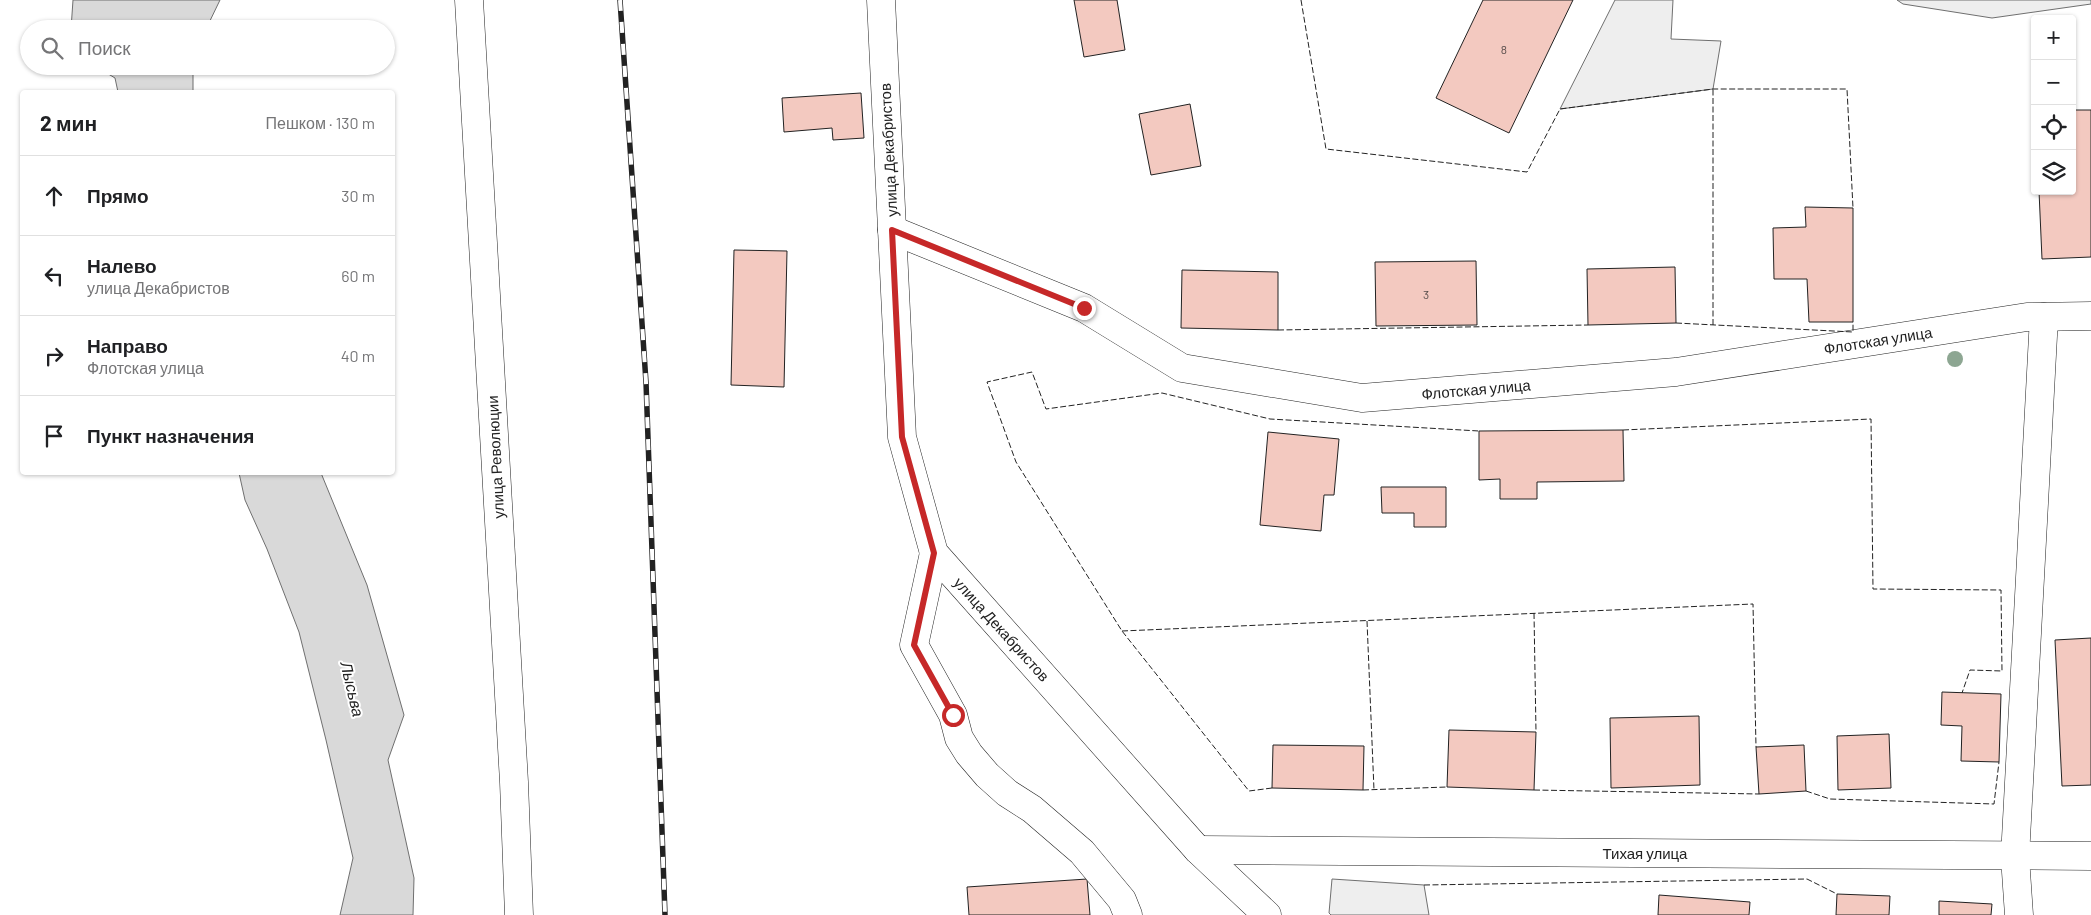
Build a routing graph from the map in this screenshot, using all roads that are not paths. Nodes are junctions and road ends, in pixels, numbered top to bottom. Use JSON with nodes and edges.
{"nodes":[{"id":1,"x":468,"y":0,"type":"edge"},
{"id":2,"x":881,"y":0,"type":"edge"},
{"id":3,"x":892,"y":230,"type":"junction"},
{"id":4,"x":2091,"y":316,"type":"edge"},
{"id":5,"x":2044,"y":317,"type":"junction"},
{"id":6,"x":934,"y":553,"type":"junction"},
{"id":7,"x":1198,"y":850,"type":"junction"},
{"id":8,"x":2091,"y":856,"type":"edge"},
{"id":9,"x":2015,"y":857,"type":"junction"},
{"id":10,"x":519,"y":915,"type":"edge"},
{"id":11,"x":1128,"y":915,"type":"edge"},
{"id":12,"x":1268,"y":915,"type":"edge"},
{"id":13,"x":2019,"y":915,"type":"edge"}],
"edges":[{"from":1,"to":10,"type":"street","name":"улица Революции"},
{"from":2,"to":3,"type":"street","name":"улица Декабристов"},
{"from":3,"to":5,"type":"street","name":"Флотская улица"},
{"from":3,"to":6,"type":"street","name":"улица Декабристов"},
{"from":4,"to":5,"type":"street","name":"Флотская улица"},
{"from":5,"to":9,"type":"street"},
{"from":6,"to":7,"type":"street","name":"улица Декабристов"},
{"from":6,"to":11,"type":"street"},
{"from":7,"to":9,"type":"street","name":"Тихая улица"},
{"from":7,"to":12,"type":"street","name":"улица Декабристов"},
{"from":8,"to":9,"type":"street","name":"Тихая улица"},
{"from":9,"to":13,"type":"street"}]}
